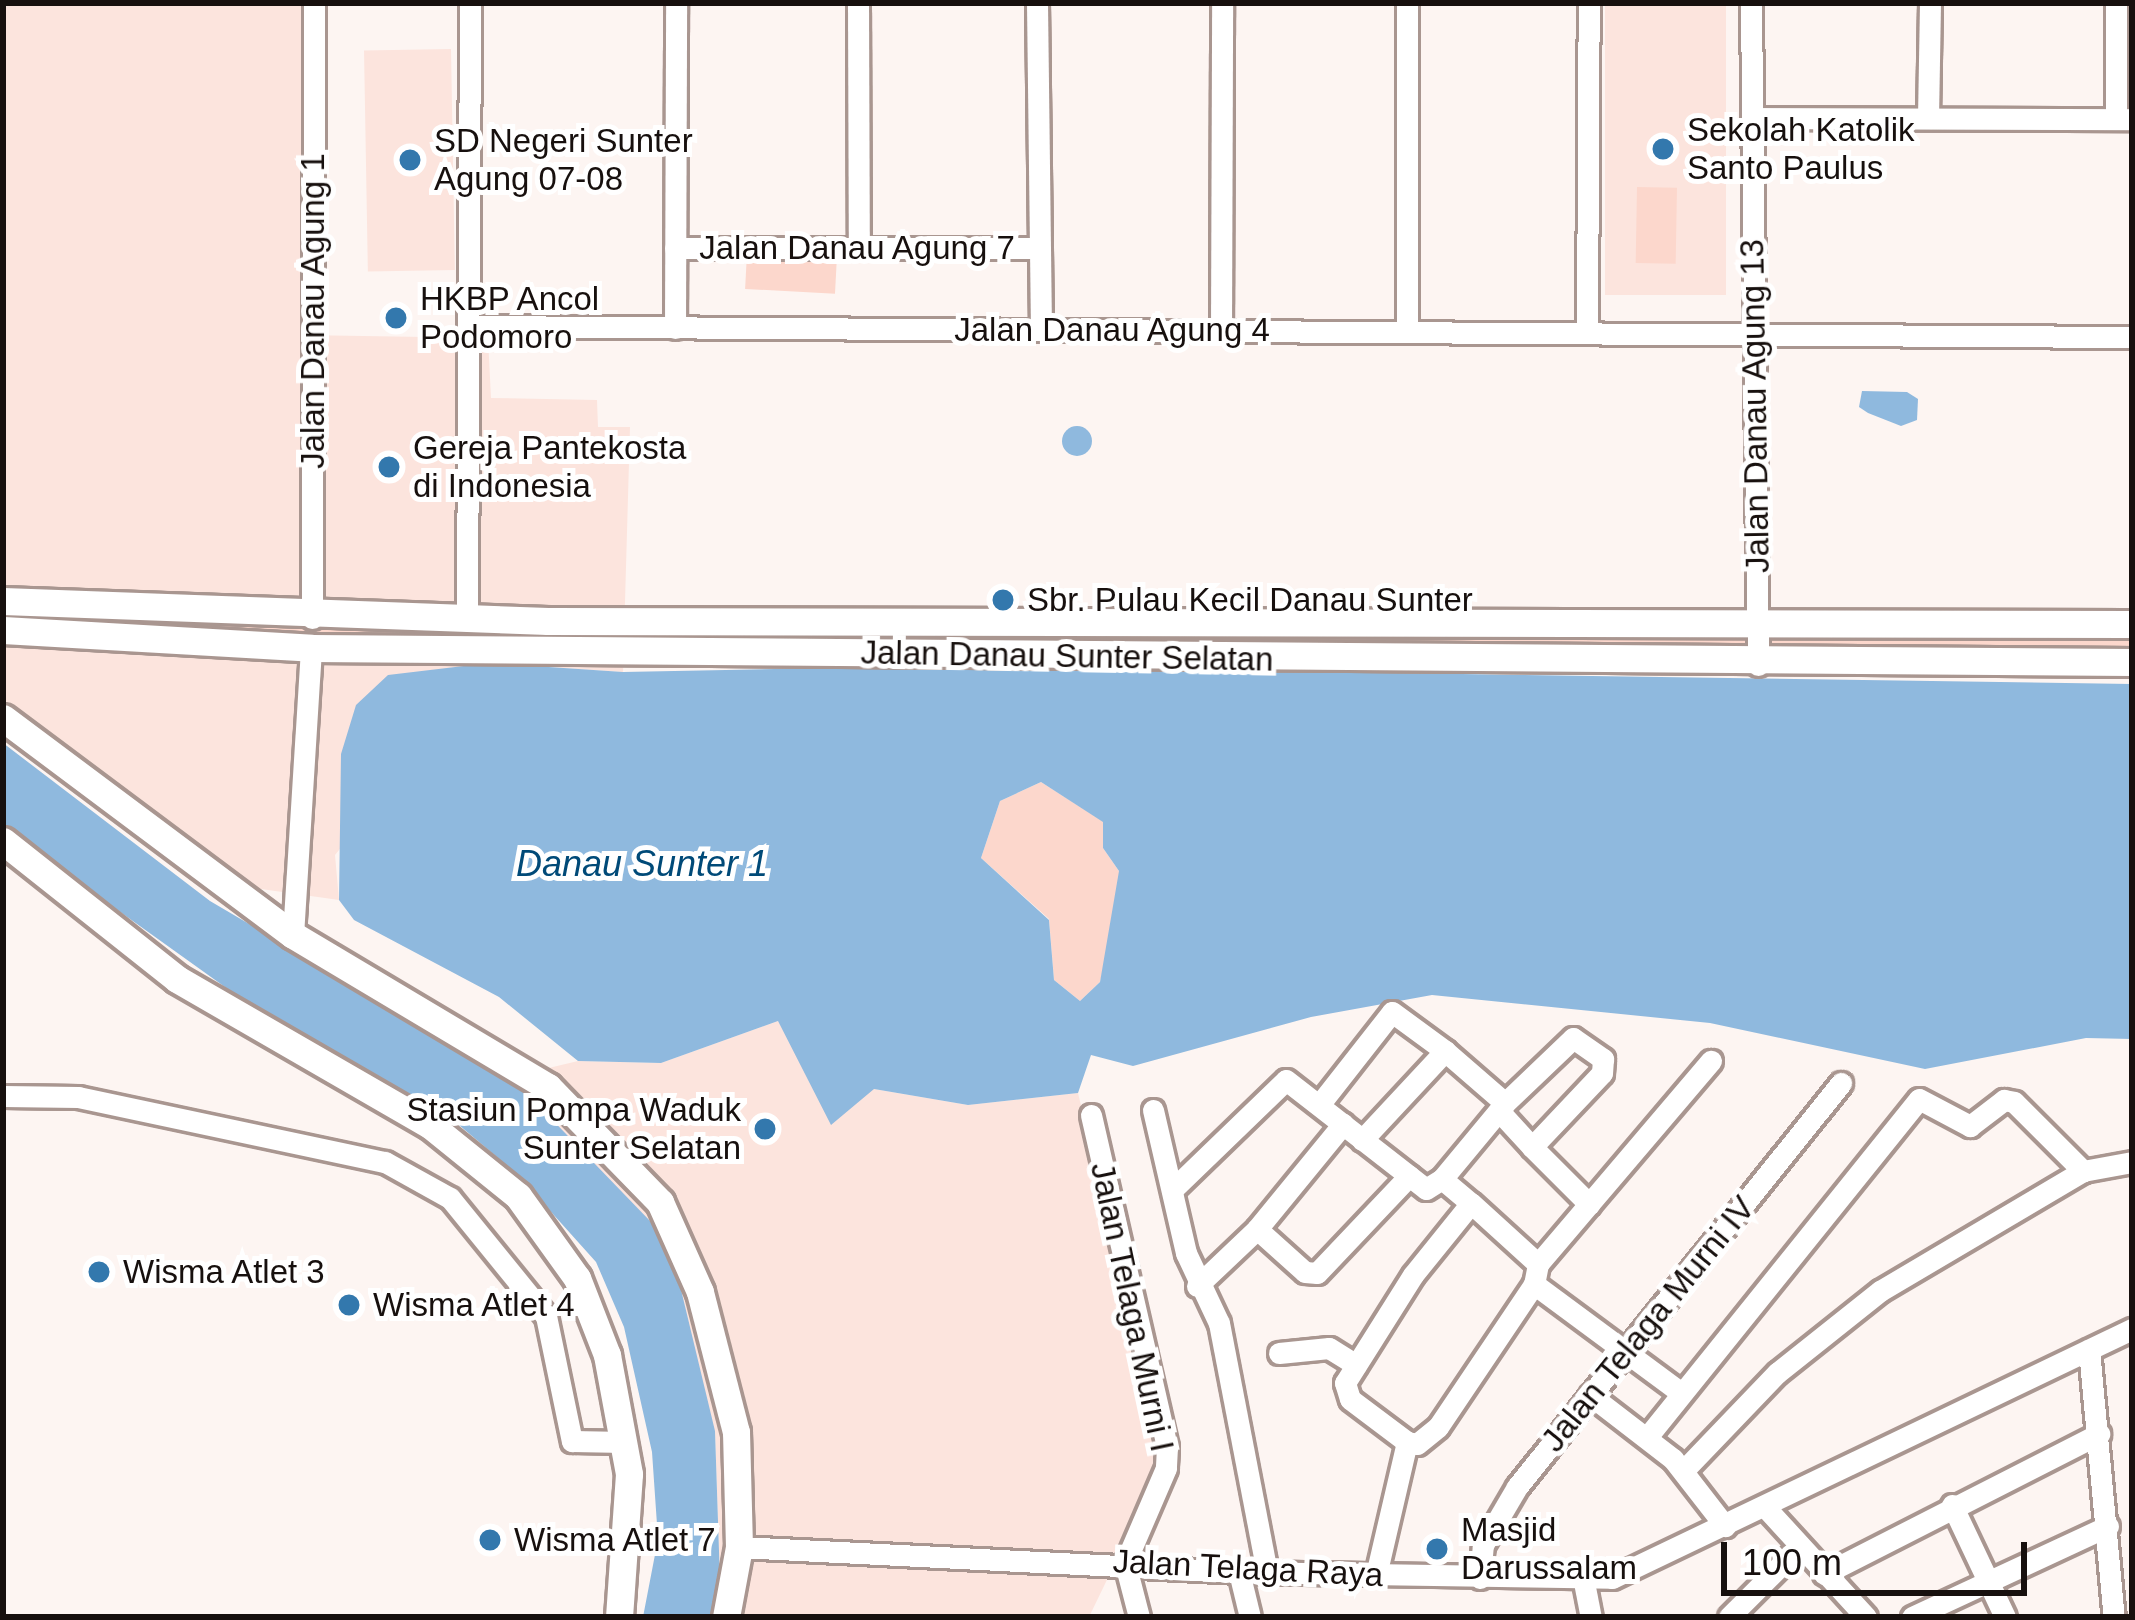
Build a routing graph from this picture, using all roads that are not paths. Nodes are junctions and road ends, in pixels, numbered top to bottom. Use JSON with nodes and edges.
{"nodes":[{"id":1,"x":314,"y":3,"type":"edge"},
{"id":2,"x":470,"y":3,"type":"edge"},
{"id":3,"x":676,"y":3,"type":"edge"},
{"id":4,"x":858,"y":3,"type":"edge"},
{"id":5,"x":1037,"y":3,"type":"edge"},
{"id":6,"x":1222,"y":3,"type":"edge"},
{"id":7,"x":1408,"y":3,"type":"edge"},
{"id":8,"x":1589,"y":3,"type":"edge"},
{"id":9,"x":1751,"y":3,"type":"edge"},
{"id":10,"x":1930,"y":3,"type":"edge"},
{"id":11,"x":2116,"y":3,"type":"edge"},
{"id":12,"x":1752,"y":118,"type":"junction"},
{"id":13,"x":1928,"y":118,"type":"junction"},
{"id":14,"x":2124,"y":119,"type":"edge"},
{"id":15,"x":674,"y":248,"type":"junction"},
{"id":16,"x":1039,"y":248,"type":"junction"},
{"id":17,"x":859,"y":249,"type":"junction"},
{"id":18,"x":470,"y":326,"type":"junction"},
{"id":19,"x":675,"y":328,"type":"junction"},
{"id":20,"x":1041,"y":330,"type":"junction"},
{"id":21,"x":1221,"y":331,"type":"junction"},
{"id":22,"x":1407,"y":332,"type":"junction"},
{"id":23,"x":1587,"y":334,"type":"junction"},
{"id":24,"x":1754,"y":334,"type":"junction"},
{"id":25,"x":2132,"y":337,"type":"edge"},
{"id":26,"x":3,"y":602,"type":"edge"},
{"id":27,"x":312,"y":618,"type":"junction"},
{"id":28,"x":466,"y":619,"type":"junction"},
{"id":29,"x":1758,"y":621,"type":"junction"},
{"id":30,"x":2132,"y":624,"type":"edge"},
{"id":31,"x":3,"y":630,"type":"edge"},
{"id":32,"x":311,"y":648,"type":"junction"},
{"id":33,"x":2132,"y":662,"type":"edge"},
{"id":34,"x":1758,"y":665,"type":"junction"},
{"id":35,"x":3,"y":718,"type":"edge"},
{"id":36,"x":3,"y":842,"type":"edge"},
{"id":37,"x":293,"y":935,"type":"junction"},
{"id":38,"x":1445,"y":1051,"type":"junction"},
{"id":39,"x":1711,"y":1061,"type":"dead end"},
{"id":40,"x":1841,"y":1083,"type":"dead end"},
{"id":41,"x":3,"y":1096,"type":"edge"},
{"id":42,"x":1319,"y":1105,"type":"junction"},
{"id":43,"x":1502,"y":1107,"type":"junction"},
{"id":44,"x":1153,"y":1111,"type":"dead end"},
{"id":45,"x":1090,"y":1115,"type":"dead end"},
{"id":46,"x":1343,"y":1124,"type":"junction"},
{"id":47,"x":1362,"y":1140,"type":"junction"},
{"id":48,"x":1532,"y":1147,"type":"junction"},
{"id":49,"x":2132,"y":1162,"type":"edge"},
{"id":50,"x":2083,"y":1171,"type":"junction"},
{"id":51,"x":1409,"y":1176,"type":"junction"},
{"id":52,"x":1442,"y":1180,"type":"junction"},
{"id":53,"x":1172,"y":1190,"type":"junction"},
{"id":54,"x":1472,"y":1203,"type":"junction"},
{"id":55,"x":1589,"y":1204,"type":"junction"},
{"id":56,"x":1257,"y":1229,"type":"junction"},
{"id":57,"x":1536,"y":1274,"type":"junction"},
{"id":58,"x":1197,"y":1286,"type":"junction"},
{"id":59,"x":2132,"y":1329,"type":"edge"},
{"id":60,"x":2089,"y":1350,"type":"junction"},
{"id":61,"x":1279,"y":1353,"type":"dead end"},
{"id":62,"x":1622,"y":1354,"type":"junction"},
{"id":63,"x":1341,"y":1379,"type":"junction"},
{"id":64,"x":1680,"y":1392,"type":"junction"},
{"id":65,"x":1590,"y":1396,"type":"junction"},
{"id":66,"x":2099,"y":1434,"type":"junction"},
{"id":67,"x":1648,"y":1436,"type":"junction"},
{"id":68,"x":625,"y":1442,"type":"junction"},
{"id":69,"x":1407,"y":1442,"type":"junction"},
{"id":70,"x":1683,"y":1471,"type":"junction"},
{"id":71,"x":1952,"y":1504,"type":"junction"},
{"id":72,"x":1766,"y":1508,"type":"junction"},
{"id":73,"x":1725,"y":1526,"type":"junction"},
{"id":74,"x":2108,"y":1526,"type":"junction"},
{"id":75,"x":1800,"y":1546,"type":"junction"},
{"id":76,"x":739,"y":1547,"type":"junction"},
{"id":77,"x":1124,"y":1563,"type":"junction"},
{"id":78,"x":1239,"y":1572,"type":"junction"},
{"id":79,"x":1268,"y":1573,"type":"junction"},
{"id":80,"x":1376,"y":1574,"type":"junction"},
{"id":81,"x":1824,"y":1574,"type":"junction"},
{"id":82,"x":1990,"y":1575,"type":"junction"},
{"id":83,"x":1480,"y":1579,"type":"junction"},
{"id":84,"x":1584,"y":1582,"type":"junction"},
{"id":85,"x":619,"y":1617,"type":"edge"},
{"id":86,"x":726,"y":1617,"type":"edge"},
{"id":87,"x":1139,"y":1617,"type":"edge"},
{"id":88,"x":1250,"y":1617,"type":"edge"},
{"id":89,"x":1591,"y":1617,"type":"edge"},
{"id":90,"x":1729,"y":1617,"type":"edge"},
{"id":91,"x":1866,"y":1617,"type":"edge"},
{"id":92,"x":1912,"y":1617,"type":"edge"},
{"id":93,"x":2006,"y":1617,"type":"edge"},
{"id":94,"x":2114,"y":1617,"type":"edge"}],
"edges":[{"from":1,"to":27,"type":"street","name":"Jalan Danau Agung 1"},
{"from":2,"to":18,"type":"street"},
{"from":3,"to":15,"type":"street"},
{"from":4,"to":17,"type":"street"},
{"from":5,"to":16,"type":"street"},
{"from":6,"to":21,"type":"street"},
{"from":7,"to":22,"type":"street"},
{"from":8,"to":23,"type":"street"},
{"from":9,"to":12,"type":"street","name":"Jalan Danau Agung 13"},
{"from":10,"to":13,"type":"street"},
{"from":11,"to":14,"type":"street"},
{"from":12,"to":13,"type":"street"},
{"from":12,"to":24,"type":"street","name":"Jalan Danau Agung 13"},
{"from":13,"to":14,"type":"street"},
{"from":15,"to":17,"type":"street","name":"Jalan Danau Agung 7"},
{"from":15,"to":19,"type":"street"},
{"from":16,"to":17,"type":"street","name":"Jalan Danau Agung 7"},
{"from":16,"to":20,"type":"street"},
{"from":18,"to":19,"type":"street","name":"Jalan Danau Agung 4"},
{"from":18,"to":28,"type":"street"},
{"from":19,"to":20,"type":"street","name":"Jalan Danau Agung 4"},
{"from":20,"to":21,"type":"street","name":"Jalan Danau Agung 4"},
{"from":21,"to":22,"type":"street","name":"Jalan Danau Agung 4"},
{"from":22,"to":23,"type":"street","name":"Jalan Danau Agung 4"},
{"from":23,"to":24,"type":"street","name":"Jalan Danau Agung 4"},
{"from":24,"to":25,"type":"street","name":"Jalan Danau Agung 4"},
{"from":24,"to":29,"type":"street","name":"Jalan Danau Agung 13"},
{"from":26,"to":27,"type":"street","name":"Jalan Danau Sunter Selatan"},
{"from":27,"to":28,"type":"street","name":"Jalan Danau Sunter Selatan"},
{"from":28,"to":29,"type":"street","name":"Jalan Danau Sunter Selatan"},
{"from":29,"to":30,"type":"street","name":"Jalan Danau Sunter Selatan"},
{"from":29,"to":34,"type":"street","name":"Jalan Danau Agung 13"},
{"from":31,"to":32,"type":"street","name":"Jalan Danau Sunter Selatan"},
{"from":32,"to":34,"type":"street","name":"Jalan Danau Sunter Selatan"},
{"from":32,"to":37,"type":"street"},
{"from":33,"to":34,"type":"street","name":"Jalan Danau Sunter Selatan"},
{"from":35,"to":37,"type":"street"},
{"from":36,"to":68,"type":"street"},
{"from":37,"to":76,"type":"street"},
{"from":38,"to":42,"type":"street"},
{"from":38,"to":43,"type":"street"},
{"from":38,"to":47,"type":"street"},
{"from":39,"to":55,"type":"street"},
{"from":40,"to":62,"type":"street","name":"Jalan Telaga Murni IV"},
{"from":41,"to":68,"type":"street"},
{"from":42,"to":46,"type":"street"},
{"from":42,"to":53,"type":"street"},
{"from":43,"to":48,"type":"street"},
{"from":43,"to":48,"type":"street"},
{"from":43,"to":52,"type":"street"},
{"from":44,"to":53,"type":"street"},
{"from":45,"to":77,"type":"street","name":"Jalan Telaga Murni I"},
{"from":46,"to":47,"type":"street"},
{"from":46,"to":56,"type":"street"},
{"from":47,"to":51,"type":"street"},
{"from":48,"to":55,"type":"street"},
{"from":49,"to":50,"type":"street"},
{"from":50,"to":64,"type":"street"},
{"from":50,"to":70,"type":"street"},
{"from":51,"to":52,"type":"street"},
{"from":51,"to":56,"type":"street"},
{"from":52,"to":54,"type":"street"},
{"from":53,"to":58,"type":"street"},
{"from":54,"to":57,"type":"street"},
{"from":54,"to":63,"type":"street"},
{"from":55,"to":57,"type":"street"},
{"from":56,"to":58,"type":"street"},
{"from":57,"to":62,"type":"street"},
{"from":57,"to":69,"type":"street"},
{"from":58,"to":79,"type":"street"},
{"from":59,"to":60,"type":"street","name":"Jalan Telaga Raya"},
{"from":60,"to":66,"type":"street"},
{"from":60,"to":72,"type":"street","name":"Jalan Telaga Raya"},
{"from":61,"to":63,"type":"street"},
{"from":62,"to":64,"type":"street"},
{"from":62,"to":65,"type":"street","name":"Jalan Telaga Murni IV"},
{"from":63,"to":69,"type":"street"},
{"from":64,"to":67,"type":"street"},
{"from":65,"to":67,"type":"street"},
{"from":65,"to":83,"type":"street","name":"Jalan Telaga Murni IV"},
{"from":66,"to":71,"type":"street"},
{"from":66,"to":74,"type":"street"},
{"from":67,"to":70,"type":"street"},
{"from":68,"to":85,"type":"street"},
{"from":69,"to":80,"type":"street"},
{"from":70,"to":73,"type":"street"},
{"from":71,"to":81,"type":"street"},
{"from":71,"to":82,"type":"street"},
{"from":72,"to":73,"type":"street","name":"Jalan Telaga Raya"},
{"from":72,"to":75,"type":"street"},
{"from":73,"to":84,"type":"street","name":"Jalan Telaga Raya"},
{"from":74,"to":82,"type":"street"},
{"from":74,"to":94,"type":"street"},
{"from":75,"to":81,"type":"street"},
{"from":75,"to":90,"type":"street"},
{"from":76,"to":77,"type":"street","name":"Jalan Telaga Raya"},
{"from":76,"to":86,"type":"street"},
{"from":77,"to":78,"type":"street","name":"Jalan Telaga Raya"},
{"from":77,"to":87,"type":"street"},
{"from":78,"to":79,"type":"street","name":"Jalan Telaga Raya"},
{"from":78,"to":88,"type":"street"},
{"from":79,"to":80,"type":"street","name":"Jalan Telaga Raya"},
{"from":80,"to":83,"type":"street","name":"Jalan Telaga Raya"},
{"from":81,"to":91,"type":"street"},
{"from":82,"to":92,"type":"street"},
{"from":82,"to":93,"type":"street"},
{"from":83,"to":84,"type":"street","name":"Jalan Telaga Raya"},
{"from":84,"to":89,"type":"street"}]}
